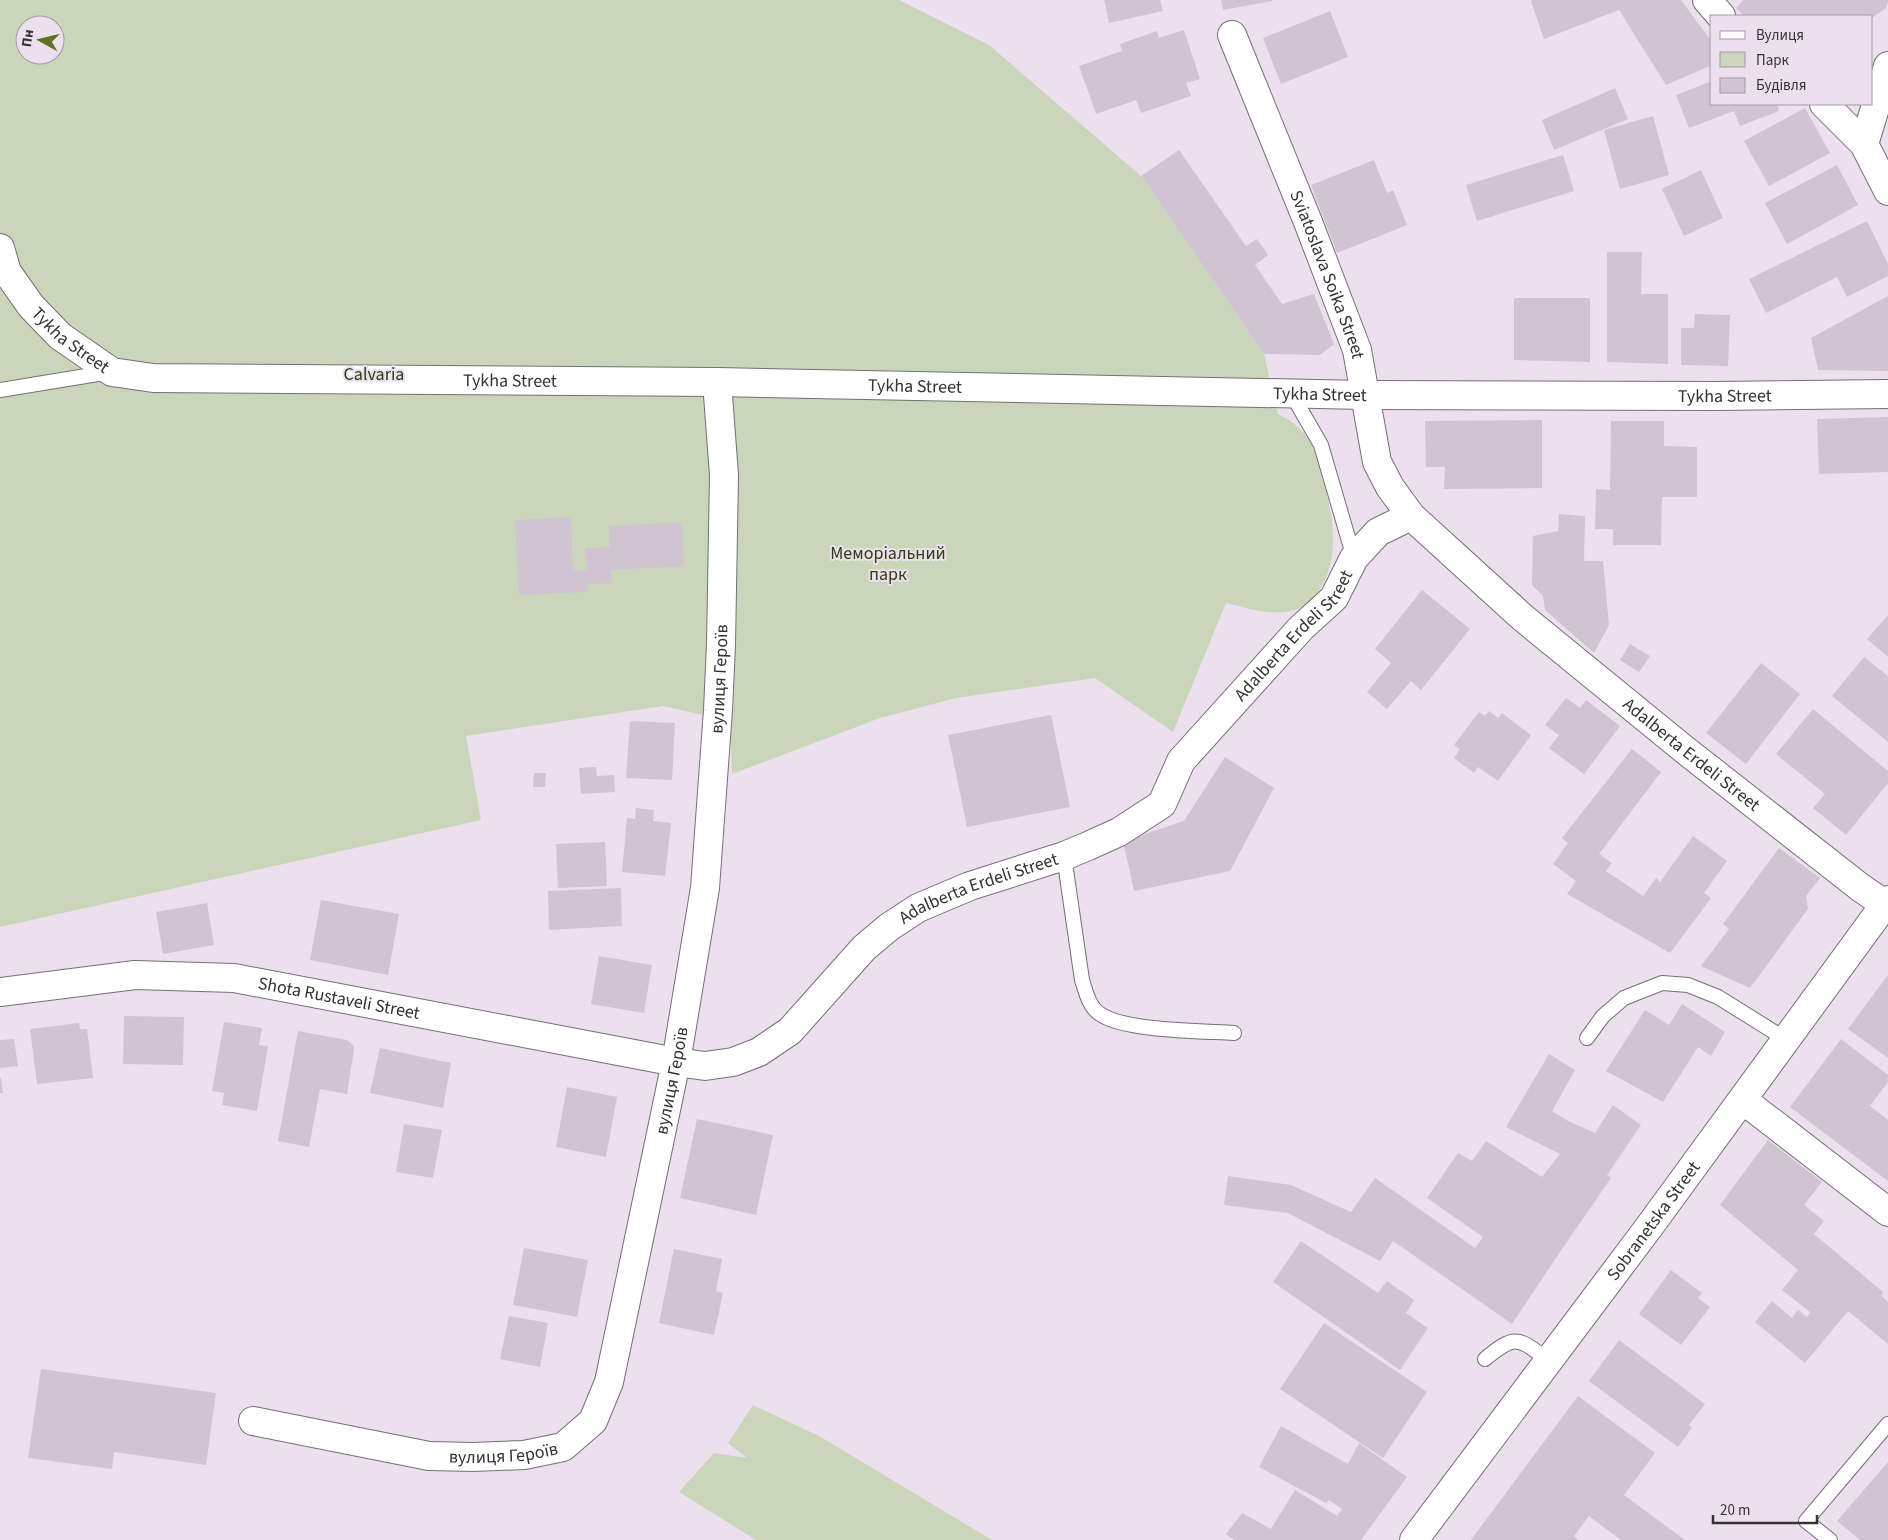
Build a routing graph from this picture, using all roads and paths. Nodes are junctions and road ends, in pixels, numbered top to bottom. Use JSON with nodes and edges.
{"nodes":[{"id":1,"x":1706,"y":0,"type":"edge"},
{"id":2,"x":1719,"y":15,"type":"edge"},
{"id":3,"x":1232,"y":35,"type":"dead end"},
{"id":4,"x":1888,"y":66,"type":"edge"},
{"id":5,"x":1825,"y":105,"type":"edge"},
{"id":6,"x":1864,"y":144,"type":"junction"},
{"id":7,"x":1888,"y":191,"type":"edge"},
{"id":8,"x":2,"y":263,"type":"edge"},
{"id":9,"x":112,"y":372,"type":"junction"},
{"id":10,"x":717,"y":382,"type":"junction"},
{"id":11,"x":0,"y":390,"type":"edge"},
{"id":12,"x":1291,"y":393,"type":"junction"},
{"id":13,"x":1888,"y":394,"type":"edge"},
{"id":14,"x":1365,"y":395,"type":"junction"},
{"id":15,"x":1410,"y":516,"type":"junction"},
{"id":16,"x":1354,"y":558,"type":"junction"},
{"id":17,"x":1064,"y":856,"type":"junction"},
{"id":18,"x":1887,"y":902,"type":"edge"},
{"id":19,"x":0,"y":992,"type":"edge"},
{"id":20,"x":1234,"y":1033,"type":"dead end"},
{"id":21,"x":1587,"y":1038,"type":"dead end"},
{"id":22,"x":1787,"y":1040,"type":"junction"},
{"id":23,"x":676,"y":1062,"type":"junction"},
{"id":24,"x":1742,"y":1100,"type":"junction"},
{"id":25,"x":1888,"y":1212,"type":"edge"},
{"id":26,"x":1486,"y":1358,"type":"dead end"},
{"id":27,"x":1548,"y":1360,"type":"junction"},
{"id":28,"x":254,"y":1421,"type":"dead end"},
{"id":29,"x":1888,"y":1424,"type":"edge"},
{"id":30,"x":1414,"y":1540,"type":"edge"},
{"id":31,"x":1830,"y":1540,"type":"edge"}],
"edges":[{"from":1,"to":2,"type":"street"},
{"from":3,"to":14,"type":"street","name":"Sviatoslava Soika Street"},
{"from":4,"to":6,"type":"street"},
{"from":5,"to":6,"type":"street"},
{"from":6,"to":7,"type":"street"},
{"from":8,"to":9,"type":"street","name":"Tykha Street"},
{"from":9,"to":10,"type":"street","name":"Tykha Street"},
{"from":9,"to":11,"type":"lane"},
{"from":10,"to":12,"type":"street","name":"Tykha Street"},
{"from":10,"to":23,"type":"street","name":"вулиця Героїв"},
{"from":12,"to":14,"type":"street","name":"Tykha Street"},
{"from":12,"to":16,"type":"lane"},
{"from":13,"to":14,"type":"street","name":"Tykha Street"},
{"from":14,"to":15,"type":"street","name":"Sviatoslava Soika Street"},
{"from":15,"to":16,"type":"street","name":"Adalberta Erdeli Street"},
{"from":15,"to":18,"type":"street","name":"Adalberta Erdeli Street"},
{"from":16,"to":17,"type":"street","name":"Adalberta Erdeli Street"},
{"from":17,"to":20,"type":"lane"},
{"from":17,"to":23,"type":"street","name":"Adalberta Erdeli Street"},
{"from":18,"to":22,"type":"street","name":"Sobranetska Street"},
{"from":19,"to":23,"type":"street","name":"Shota Rustaveli Street"},
{"from":21,"to":22,"type":"lane"},
{"from":22,"to":24,"type":"street","name":"Sobranetska Street"},
{"from":23,"to":28,"type":"street","name":"вулиця Героїв"},
{"from":24,"to":25,"type":"street"},
{"from":24,"to":27,"type":"street","name":"Sobranetska Street"},
{"from":26,"to":27,"type":"lane"},
{"from":27,"to":30,"type":"street","name":"Sobranetska Street"},
{"from":29,"to":31,"type":"lane"}]}
